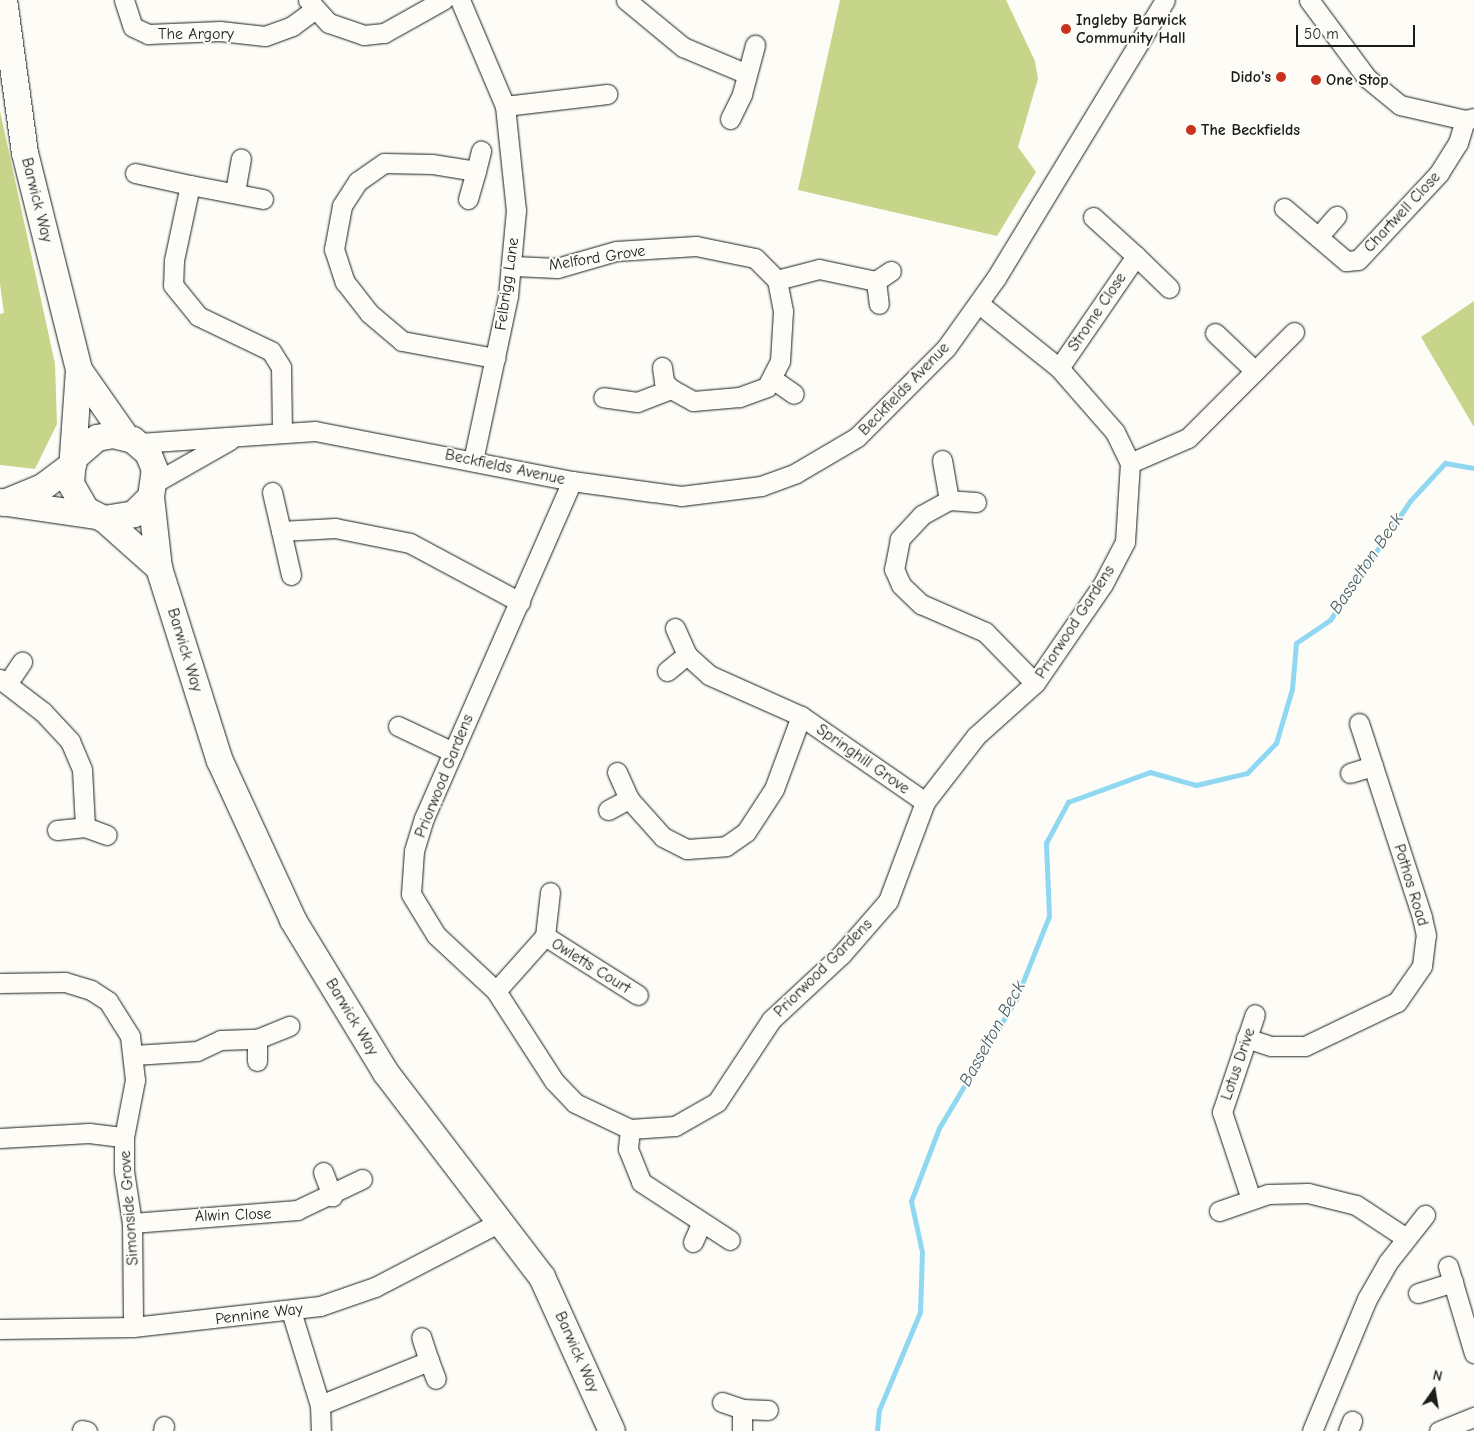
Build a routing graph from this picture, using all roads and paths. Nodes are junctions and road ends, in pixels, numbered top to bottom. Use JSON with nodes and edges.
{"nodes":[{"id":1,"x":4,"y":0,"type":"edge"},
{"id":2,"x":124,"y":0,"type":"edge"},
{"id":3,"x":443,"y":0,"type":"edge"},
{"id":4,"x":460,"y":0,"type":"edge"},
{"id":5,"x":626,"y":0,"type":"edge"},
{"id":6,"x":1165,"y":0,"type":"edge"},
{"id":7,"x":1308,"y":0,"type":"edge"},
{"id":8,"x":311,"y":5,"type":"edge"},
{"id":9,"x":4,"y":28,"type":"edge"},
{"id":10,"x":755,"y":45,"type":"dead end"},
{"id":11,"x":747,"y":74,"type":"junction"},
{"id":12,"x":608,"y":94,"type":"dead end"},
{"id":13,"x":505,"y":106,"type":"junction"},
{"id":14,"x":730,"y":119,"type":"dead end"},
{"id":15,"x":1469,"y":119,"type":"edge"},
{"id":16,"x":481,"y":151,"type":"dead end"},
{"id":17,"x":241,"y":159,"type":"dead end"},
{"id":18,"x":476,"y":171,"type":"junction"},
{"id":19,"x":135,"y":173,"type":"dead end"},
{"id":20,"x":190,"y":185,"type":"junction"},
{"id":21,"x":235,"y":192,"type":"junction"},
{"id":22,"x":263,"y":198,"type":"dead end"},
{"id":23,"x":468,"y":199,"type":"dead end"},
{"id":24,"x":1284,"y":208,"type":"dead end"},
{"id":25,"x":1093,"y":216,"type":"dead end"},
{"id":26,"x":1336,"y":216,"type":"dead end"},
{"id":27,"x":1318,"y":237,"type":"junction"},
{"id":28,"x":1136,"y":256,"type":"junction"},
{"id":29,"x":514,"y":266,"type":"junction"},
{"id":30,"x":892,"y":271,"type":"dead end"},
{"id":31,"x":777,"y":280,"type":"junction"},
{"id":32,"x":876,"y":281,"type":"junction"},
{"id":33,"x":1169,"y":288,"type":"dead end"},
{"id":34,"x":878,"y":304,"type":"dead end"},
{"id":35,"x":979,"y":304,"type":"junction"},
{"id":36,"x":1294,"y":332,"type":"dead end"},
{"id":37,"x":1216,"y":334,"type":"dead end"},
{"id":38,"x":495,"y":358,"type":"junction"},
{"id":39,"x":662,"y":367,"type":"dead end"},
{"id":40,"x":1059,"y":368,"type":"junction"},
{"id":41,"x":79,"y":370,"type":"junction"},
{"id":42,"x":1255,"y":371,"type":"junction"},
{"id":43,"x":774,"y":380,"type":"junction"},
{"id":44,"x":671,"y":389,"type":"junction"},
{"id":45,"x":794,"y":394,"type":"dead end"},
{"id":46,"x":603,"y":397,"type":"dead end"},
{"id":47,"x":282,"y":431,"type":"junction"},
{"id":48,"x":234,"y":439,"type":"junction"},
{"id":49,"x":132,"y":440,"type":"junction"},
{"id":50,"x":75,"y":460,"type":"junction"},
{"id":51,"x":942,"y":460,"type":"dead end"},
{"id":52,"x":473,"y":461,"type":"junction"},
{"id":53,"x":1130,"y":463,"type":"junction"},
{"id":54,"x":572,"y":481,"type":"junction"},
{"id":55,"x":153,"y":489,"type":"junction"},
{"id":56,"x":272,"y":492,"type":"dead end"},
{"id":57,"x":949,"y":500,"type":"junction"},
{"id":58,"x":2,"y":502,"type":"edge"},
{"id":59,"x":976,"y":502,"type":"dead end"},
{"id":60,"x":100,"y":517,"type":"junction"},
{"id":61,"x":281,"y":531,"type":"junction"},
{"id":62,"x":159,"y":568,"type":"junction"},
{"id":63,"x":291,"y":574,"type":"dead end"},
{"id":64,"x":520,"y":602,"type":"junction"},
{"id":65,"x":675,"y":628,"type":"dead end"},
{"id":66,"x":687,"y":655,"type":"junction"},
{"id":67,"x":22,"y":662,"type":"dead end"},
{"id":68,"x":667,"y":671,"type":"dead end"},
{"id":69,"x":3,"y":682,"type":"edge"},
{"id":70,"x":1035,"y":683,"type":"junction"},
{"id":71,"x":801,"y":716,"type":"junction"},
{"id":72,"x":1359,"y":724,"type":"dead end"},
{"id":73,"x":398,"y":726,"type":"dead end"},
{"id":74,"x":452,"y":752,"type":"junction"},
{"id":75,"x":1373,"y":766,"type":"junction"},
{"id":76,"x":617,"y":772,"type":"dead end"},
{"id":77,"x":1350,"y":773,"type":"dead end"},
{"id":78,"x":629,"y":799,"type":"junction"},
{"id":79,"x":926,"y":802,"type":"junction"},
{"id":80,"x":608,"y":810,"type":"dead end"},
{"id":81,"x":85,"y":827,"type":"junction"},
{"id":82,"x":57,"y":830,"type":"dead end"},
{"id":83,"x":107,"y":835,"type":"dead end"},
{"id":84,"x":550,"y":892,"type":"dead end"},
{"id":85,"x":545,"y":936,"type":"junction"},
{"id":86,"x":0,"y":982,"type":"edge"},
{"id":87,"x":496,"y":991,"type":"junction"},
{"id":88,"x":638,"y":995,"type":"dead end"},
{"id":89,"x":1255,"y":1014,"type":"dead end"},
{"id":90,"x":290,"y":1026,"type":"dead end"},
{"id":91,"x":1246,"y":1038,"type":"junction"},
{"id":92,"x":257,"y":1039,"type":"junction"},
{"id":93,"x":134,"y":1055,"type":"junction"},
{"id":94,"x":256,"y":1062,"type":"dead end"},
{"id":95,"x":630,"y":1129,"type":"junction"},
{"id":96,"x":124,"y":1137,"type":"junction"},
{"id":97,"x":0,"y":1138,"type":"edge"},
{"id":98,"x":323,"y":1172,"type":"dead end"},
{"id":99,"x":362,"y":1180,"type":"dead end"},
{"id":100,"x":332,"y":1196,"type":"junction"},
{"id":101,"x":1251,"y":1199,"type":"junction"},
{"id":102,"x":1219,"y":1211,"type":"dead end"},
{"id":103,"x":1426,"y":1215,"type":"dead end"},
{"id":104,"x":500,"y":1222,"type":"junction"},
{"id":105,"x":132,"y":1223,"type":"junction"},
{"id":106,"x":702,"y":1224,"type":"junction"},
{"id":107,"x":1406,"y":1238,"type":"junction"},
{"id":108,"x":730,"y":1240,"type":"dead end"},
{"id":109,"x":693,"y":1242,"type":"dead end"},
{"id":110,"x":1418,"y":1293,"type":"dead end"},
{"id":111,"x":291,"y":1311,"type":"junction"},
{"id":112,"x":133,"y":1327,"type":"junction"},
{"id":113,"x":0,"y":1329,"type":"edge"},
{"id":114,"x":421,"y":1337,"type":"dead end"},
{"id":115,"x":1474,"y":1353,"type":"edge"},
{"id":116,"x":429,"y":1361,"type":"junction"},
{"id":117,"x":436,"y":1379,"type":"dead end"},
{"id":118,"x":722,"y":1402,"type":"dead end"},
{"id":119,"x":320,"y":1405,"type":"junction"},
{"id":120,"x":742,"y":1409,"type":"junction"},
{"id":121,"x":768,"y":1410,"type":"dead end"},
{"id":122,"x":1474,"y":1417,"type":"edge"},
{"id":123,"x":320,"y":1431,"type":"edge"},
{"id":124,"x":612,"y":1431,"type":"edge"},
{"id":125,"x":742,"y":1431,"type":"edge"},
{"id":126,"x":1312,"y":1431,"type":"edge"},
{"id":127,"x":1439,"y":1431,"type":"edge"}],
"edges":[{"from":1,"to":9,"type":"street","name":"Barwick Way"},
{"from":2,"to":8,"type":"street","name":"The Argory"},
{"from":3,"to":8,"type":"street"},
{"from":4,"to":13,"type":"street","name":"Felbrigg Lane"},
{"from":5,"to":11,"type":"street"},
{"from":6,"to":35,"type":"street","name":"Beckfields Avenue"},
{"from":7,"to":15,"type":"street"},
{"from":9,"to":41,"type":"street","name":"Barwick Way"},
{"from":10,"to":11,"type":"street"},
{"from":11,"to":14,"type":"street"},
{"from":12,"to":13,"type":"street"},
{"from":13,"to":29,"type":"street","name":"Felbrigg Lane"},
{"from":15,"to":27,"type":"street","name":"Chartwell Close"},
{"from":16,"to":18,"type":"street"},
{"from":17,"to":21,"type":"street"},
{"from":18,"to":23,"type":"street"},
{"from":18,"to":38,"type":"street"},
{"from":19,"to":20,"type":"street"},
{"from":20,"to":21,"type":"street"},
{"from":20,"to":47,"type":"street"},
{"from":21,"to":22,"type":"street"},
{"from":24,"to":27,"type":"street","name":"Chartwell Close"},
{"from":25,"to":28,"type":"street","name":"Strome Close"},
{"from":26,"to":27,"type":"street"},
{"from":28,"to":33,"type":"street","name":"Strome Close"},
{"from":28,"to":40,"type":"street","name":"Strome Close"},
{"from":29,"to":31,"type":"street","name":"Melford Grove"},
{"from":29,"to":38,"type":"street","name":"Felbrigg Lane"},
{"from":30,"to":32,"type":"street"},
{"from":31,"to":32,"type":"street"},
{"from":31,"to":43,"type":"street"},
{"from":32,"to":34,"type":"street"},
{"from":35,"to":40,"type":"street"},
{"from":35,"to":54,"type":"street","name":"Beckfields Avenue"},
{"from":36,"to":42,"type":"street"},
{"from":37,"to":42,"type":"street"},
{"from":38,"to":52,"type":"street","name":"Felbrigg Lane"},
{"from":39,"to":44,"type":"street"},
{"from":40,"to":53,"type":"street"},
{"from":41,"to":49,"type":"street","name":"Barwick Way"},
{"from":41,"to":50,"type":"street","name":"Barwick Way"},
{"from":42,"to":53,"type":"street"},
{"from":43,"to":44,"type":"street"},
{"from":43,"to":45,"type":"street"},
{"from":44,"to":46,"type":"street"},
{"from":47,"to":48,"type":"street","name":"Beckfields Avenue"},
{"from":47,"to":52,"type":"street","name":"Beckfields Avenue"},
{"from":48,"to":49,"type":"street","name":"Beckfields Avenue"},
{"from":48,"to":55,"type":"street","name":"Beckfields Avenue"},
{"from":49,"to":50,"type":"street"},
{"from":49,"to":55,"type":"street"},
{"from":50,"to":58,"type":"street"},
{"from":50,"to":60,"type":"street"},
{"from":51,"to":57,"type":"street"},
{"from":52,"to":54,"type":"street","name":"Beckfields Avenue"},
{"from":53,"to":70,"type":"street","name":"Priorwood Gardens"},
{"from":54,"to":64,"type":"street","name":"Priorwood Gardens"},
{"from":55,"to":60,"type":"street"},
{"from":55,"to":62,"type":"street","name":"Barwick Way"},
{"from":56,"to":61,"type":"street"},
{"from":57,"to":59,"type":"street"},
{"from":57,"to":70,"type":"street"},
{"from":58,"to":60,"type":"street"},
{"from":60,"to":62,"type":"street"},
{"from":61,"to":63,"type":"street"},
{"from":61,"to":64,"type":"street"},
{"from":62,"to":104,"type":"street","name":"Barwick Way"},
{"from":64,"to":74,"type":"street","name":"Priorwood Gardens"},
{"from":65,"to":66,"type":"street","name":"Springhill Grove"},
{"from":66,"to":68,"type":"street"},
{"from":66,"to":71,"type":"street","name":"Springhill Grove"},
{"from":67,"to":69,"type":"street"},
{"from":69,"to":81,"type":"street"},
{"from":70,"to":79,"type":"street","name":"Priorwood Gardens"},
{"from":71,"to":78,"type":"street","name":"Springhill Grove"},
{"from":71,"to":79,"type":"street","name":"Springhill Grove"},
{"from":72,"to":75,"type":"street","name":"Pothos Road"},
{"from":73,"to":74,"type":"street"},
{"from":74,"to":87,"type":"street","name":"Priorwood Gardens"},
{"from":75,"to":77,"type":"street"},
{"from":75,"to":91,"type":"street","name":"Pothos Road"},
{"from":76,"to":78,"type":"street","name":"Springhill Grove"},
{"from":78,"to":80,"type":"street"},
{"from":79,"to":95,"type":"street","name":"Priorwood Gardens"},
{"from":81,"to":82,"type":"street"},
{"from":81,"to":83,"type":"street"},
{"from":84,"to":85,"type":"street","name":"Owletts Court"},
{"from":85,"to":87,"type":"street","name":"Owletts Court"},
{"from":85,"to":88,"type":"street","name":"Owletts Court"},
{"from":86,"to":93,"type":"street","name":"Simonside Grove"},
{"from":87,"to":95,"type":"street","name":"Priorwood Gardens"},
{"from":89,"to":91,"type":"street","name":"Lotus Drive"},
{"from":90,"to":92,"type":"street"},
{"from":91,"to":101,"type":"street","name":"Lotus Drive"},
{"from":92,"to":93,"type":"street"},
{"from":92,"to":94,"type":"street"},
{"from":93,"to":96,"type":"street","name":"Simonside Grove"},
{"from":95,"to":106,"type":"street"},
{"from":96,"to":97,"type":"street"},
{"from":96,"to":105,"type":"street","name":"Simonside Grove"},
{"from":98,"to":100,"type":"street"},
{"from":99,"to":100,"type":"street","name":"Alwin Close"},
{"from":100,"to":105,"type":"street","name":"Alwin Close"},
{"from":101,"to":102,"type":"street"},
{"from":101,"to":107,"type":"street"},
{"from":103,"to":107,"type":"street"},
{"from":104,"to":111,"type":"street","name":"Pennine Way"},
{"from":104,"to":124,"type":"street","name":"Barwick Way"},
{"from":105,"to":112,"type":"street","name":"Simonside Grove"},
{"from":106,"to":108,"type":"street"},
{"from":106,"to":109,"type":"street"},
{"from":107,"to":126,"type":"street"},
{"from":110,"to":115,"type":"street"},
{"from":111,"to":112,"type":"street","name":"Pennine Way"},
{"from":111,"to":119,"type":"street"},
{"from":112,"to":113,"type":"street","name":"Pennine Way"},
{"from":114,"to":116,"type":"street"},
{"from":116,"to":117,"type":"street"},
{"from":116,"to":119,"type":"street"},
{"from":118,"to":120,"type":"street"},
{"from":119,"to":123,"type":"street"},
{"from":120,"to":121,"type":"street"},
{"from":120,"to":125,"type":"street"},
{"from":122,"to":127,"type":"street"}]}
